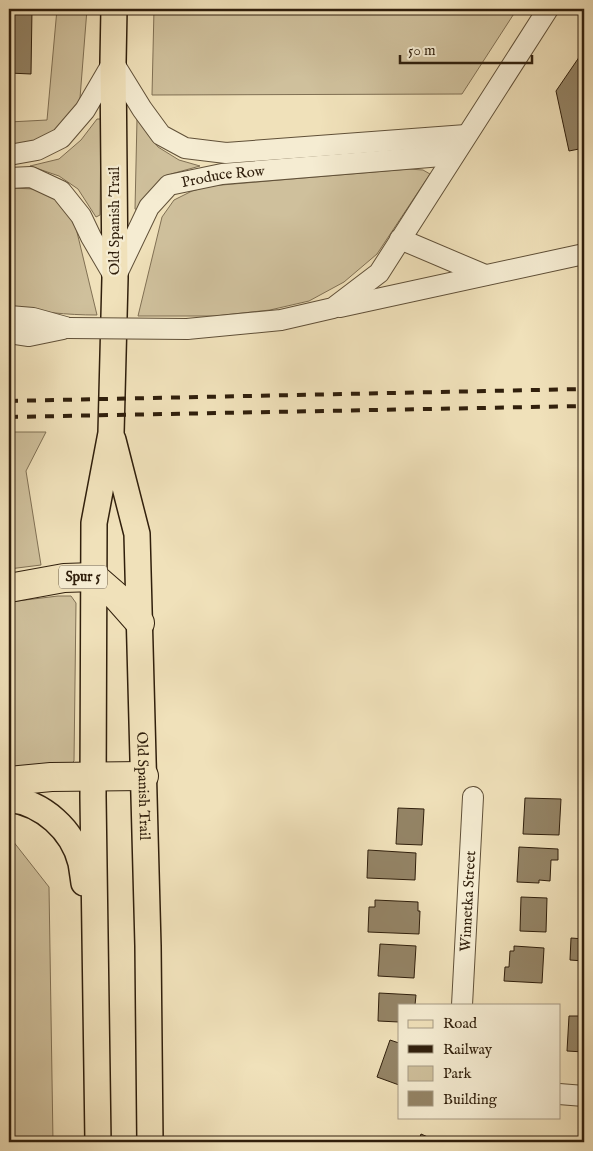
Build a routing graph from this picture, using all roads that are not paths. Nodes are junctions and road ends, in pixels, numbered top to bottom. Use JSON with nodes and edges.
{"nodes":[{"id":1,"x":114,"y":9,"type":"edge"},
{"id":2,"x":548,"y":9,"type":"edge"},
{"id":3,"x":113,"y":62,"type":"junction"},
{"id":4,"x":466,"y":135,"type":"junction"},
{"id":5,"x":454,"y":155,"type":"junction"},
{"id":6,"x":9,"y":156,"type":"edge"},
{"id":7,"x":9,"y":178,"type":"edge"},
{"id":8,"x":400,"y":239,"type":"junction"},
{"id":9,"x":584,"y":254,"type":"edge"},
{"id":10,"x":485,"y":275,"type":"junction"},
{"id":11,"x":115,"y":278,"type":"junction"},
{"id":12,"x":333,"y":308,"type":"junction"},
{"id":13,"x":9,"y":316,"type":"edge"},
{"id":14,"x":70,"y":328,"type":"junction"},
{"id":15,"x":9,"y":333,"type":"edge"},
{"id":16,"x":111,"y":433,"type":"junction"},
{"id":17,"x":94,"y":577,"type":"junction"},
{"id":18,"x":9,"y":588,"type":"edge"},
{"id":19,"x":140,"y":623,"type":"junction"},
{"id":20,"x":94,"y":776,"type":"junction"},
{"id":21,"x":144,"y":776,"type":"junction"},
{"id":22,"x":9,"y":781,"type":"edge"},
{"id":23,"x":473,"y":797,"type":"dead end"},
{"id":24,"x":9,"y":798,"type":"edge"},
{"id":25,"x":95,"y":976,"type":"junction"},
{"id":26,"x":462,"y":1004,"type":"edge"},
{"id":27,"x":560,"y":1094,"type":"edge"},
{"id":28,"x":584,"y":1096,"type":"edge"},
{"id":29,"x":98,"y":1142,"type":"edge"},
{"id":30,"x":150,"y":1142,"type":"edge"}],
"edges":[{"from":1,"to":3,"type":"main road","name":"Old Spanish Trail"},
{"from":2,"to":4,"type":"street"},
{"from":3,"to":4,"type":"street","name":"Produce Row"},
{"from":3,"to":6,"type":"street"},
{"from":3,"to":11,"type":"main road","name":"Old Spanish Trail"},
{"from":4,"to":5,"type":"street"},
{"from":5,"to":8,"type":"street"},
{"from":5,"to":11,"type":"street","name":"Produce Row"},
{"from":7,"to":11,"type":"street"},
{"from":8,"to":10,"type":"street"},
{"from":8,"to":12,"type":"street"},
{"from":9,"to":10,"type":"street"},
{"from":10,"to":12,"type":"street"},
{"from":11,"to":16,"type":"main road","name":"Old Spanish Trail"},
{"from":12,"to":14,"type":"street","bridge":true},
{"from":13,"to":14,"type":"street"},
{"from":14,"to":15,"type":"street"},
{"from":16,"to":17,"type":"main road","name":"Old Spanish Trail"},
{"from":16,"to":19,"type":"main road","name":"Old Spanish Trail"},
{"from":17,"to":18,"type":"highway","name":"Spur 5","number":"Spur 5"},
{"from":17,"to":19,"type":"highway","name":"Spur 5","number":"Spur 5"},
{"from":17,"to":20,"type":"main road","name":"Old Spanish Trail"},
{"from":19,"to":21,"type":"main road","name":"Old Spanish Trail"},
{"from":20,"to":21,"type":"highway"},
{"from":20,"to":22,"type":"highway"},
{"from":20,"to":25,"type":"main road","name":"Old Spanish Trail"},
{"from":21,"to":30,"type":"main road","name":"Old Spanish Trail"},
{"from":23,"to":26,"type":"street","name":"Winnetka Street"},
{"from":24,"to":25,"type":"main road"},
{"from":25,"to":29,"type":"main road","name":"Old Spanish Trail"},
{"from":27,"to":28,"type":"street"}]}
